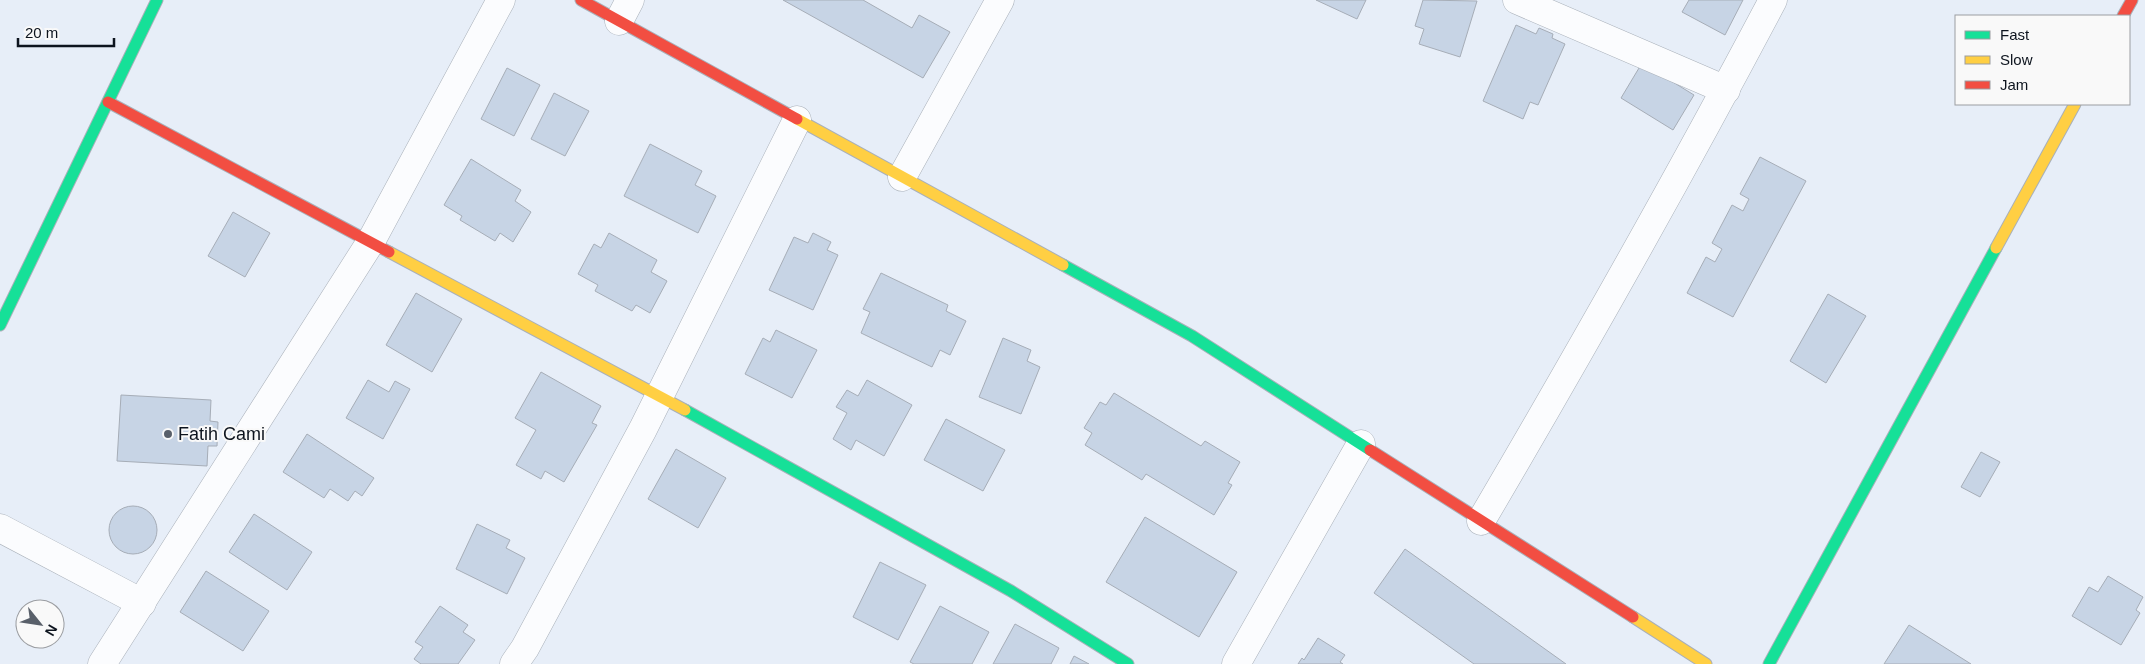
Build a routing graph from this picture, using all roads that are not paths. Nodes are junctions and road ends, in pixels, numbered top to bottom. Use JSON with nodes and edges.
{"nodes":[{"id":1,"x":157,"y":0,"type":"edge"},
{"id":2,"x":501,"y":0,"type":"edge"},
{"id":3,"x":581,"y":0,"type":"edge"},
{"id":4,"x":1000,"y":0,"type":"edge"},
{"id":5,"x":1517,"y":0,"type":"edge"},
{"id":6,"x":1773,"y":0,"type":"edge"},
{"id":7,"x":2132,"y":0,"type":"edge"},
{"id":8,"x":624,"y":10,"type":"edge"},
{"id":9,"x":2124,"y":15,"type":"edge"},
{"id":10,"x":1726,"y":90,"type":"junction"},
{"id":11,"x":108,"y":102,"type":"junction"},
{"id":12,"x":2074,"y":105,"type":"edge"},
{"id":13,"x":798,"y":120,"type":"junction"},
{"id":14,"x":902,"y":177,"type":"junction"},
{"id":15,"x":370,"y":243,"type":"junction"},
{"id":16,"x":0,"y":325,"type":"edge"},
{"id":17,"x":660,"y":396,"type":"junction"},
{"id":18,"x":1362,"y":444,"type":"junction"},
{"id":19,"x":1482,"y":520,"type":"junction"},
{"id":20,"x":0,"y":528,"type":"edge"},
{"id":21,"x":142,"y":603,"type":"junction"},
{"id":22,"x":102,"y":664,"type":"edge"},
{"id":23,"x":514,"y":664,"type":"edge"},
{"id":24,"x":1128,"y":664,"type":"edge"},
{"id":25,"x":1236,"y":664,"type":"edge"},
{"id":26,"x":1706,"y":664,"type":"edge"},
{"id":27,"x":1769,"y":664,"type":"edge"}],
"edges":[{"from":1,"to":11,"type":"street"},
{"from":2,"to":15,"type":"street"},
{"from":3,"to":8,"type":"street"},
{"from":4,"to":14,"type":"street"},
{"from":5,"to":10,"type":"street"},
{"from":6,"to":10,"type":"street"},
{"from":7,"to":9,"type":"street"},
{"from":8,"to":13,"type":"street"},
{"from":10,"to":19,"type":"street"},
{"from":11,"to":15,"type":"street"},
{"from":11,"to":16,"type":"street"},
{"from":12,"to":27,"type":"street"},
{"from":13,"to":14,"type":"street"},
{"from":13,"to":17,"type":"street"},
{"from":14,"to":18,"type":"street"},
{"from":15,"to":17,"type":"street"},
{"from":15,"to":21,"type":"street"},
{"from":17,"to":23,"type":"street"},
{"from":17,"to":24,"type":"street"},
{"from":18,"to":19,"type":"street"},
{"from":18,"to":25,"type":"street"},
{"from":19,"to":26,"type":"street"},
{"from":20,"to":21,"type":"street"},
{"from":21,"to":22,"type":"street"}]}
